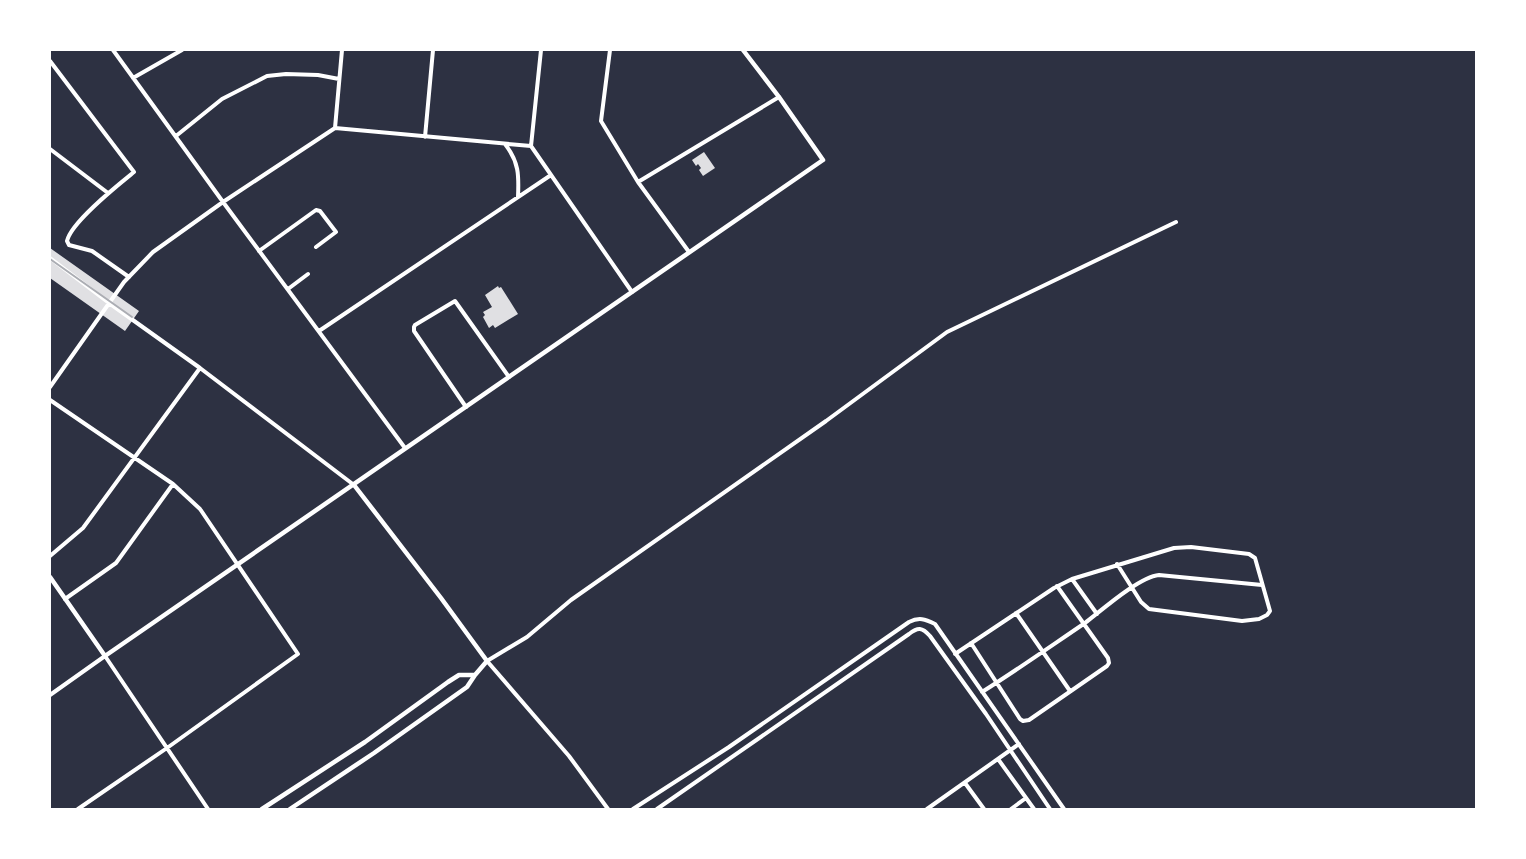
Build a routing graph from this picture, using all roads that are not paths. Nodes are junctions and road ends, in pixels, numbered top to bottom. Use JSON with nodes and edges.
{"nodes":[{"id":1,"x":113,"y":50,"type":"edge"},
{"id":2,"x":182,"y":50,"type":"edge"},
{"id":3,"x":342,"y":50,"type":"edge"},
{"id":4,"x":433,"y":50,"type":"edge"},
{"id":5,"x":541,"y":50,"type":"edge"},
{"id":6,"x":610,"y":50,"type":"edge"},
{"id":7,"x":743,"y":50,"type":"edge"},
{"id":8,"x":50,"y":61,"type":"edge"},
{"id":9,"x":133,"y":78,"type":"junction"},
{"id":10,"x":339,"y":79,"type":"junction"},
{"id":11,"x":779,"y":97,"type":"junction"},
{"id":12,"x":335,"y":128,"type":"junction"},
{"id":13,"x":176,"y":136,"type":"junction"},
{"id":14,"x":425,"y":136,"type":"junction"},
{"id":15,"x":506,"y":144,"type":"junction"},
{"id":16,"x":531,"y":146,"type":"junction"},
{"id":17,"x":50,"y":149,"type":"edge"},
{"id":18,"x":551,"y":175,"type":"junction"},
{"id":19,"x":638,"y":182,"type":"junction"},
{"id":20,"x":108,"y":193,"type":"junction"},
{"id":21,"x":518,"y":197,"type":"junction"},
{"id":22,"x":223,"y":202,"type":"junction"},
{"id":23,"x":1176,"y":222,"type":"dead end"},
{"id":24,"x":316,"y":247,"type":"dead end"},
{"id":25,"x":259,"y":251,"type":"junction"},
{"id":26,"x":689,"y":252,"type":"junction"},
{"id":27,"x":50,"y":258,"type":"edge"},
{"id":28,"x":308,"y":274,"type":"dead end"},
{"id":29,"x":129,"y":277,"type":"junction"},
{"id":30,"x":288,"y":289,"type":"junction"},
{"id":31,"x":632,"y":292,"type":"junction"},
{"id":32,"x":109,"y":303,"type":"junction"},
{"id":33,"x":319,"y":331,"type":"junction"},
{"id":34,"x":200,"y":368,"type":"junction"},
{"id":35,"x":509,"y":377,"type":"junction"},
{"id":36,"x":50,"y":387,"type":"edge"},
{"id":37,"x":50,"y":400,"type":"edge"},
{"id":38,"x":466,"y":407,"type":"junction"},
{"id":39,"x":405,"y":448,"type":"junction"},
{"id":40,"x":134,"y":457,"type":"junction"},
{"id":41,"x":173,"y":484,"type":"junction"},
{"id":42,"x":354,"y":485,"type":"junction"},
{"id":43,"x":50,"y":556,"type":"edge"},
{"id":44,"x":237,"y":564,"type":"junction"},
{"id":45,"x":1117,"y":564,"type":"junction"},
{"id":46,"x":50,"y":577,"type":"edge"},
{"id":47,"x":1072,"y":579,"type":"junction"},
{"id":48,"x":1057,"y":586,"type":"junction"},
{"id":49,"x":1262,"y":586,"type":"junction"},
{"id":50,"x":1132,"y":588,"type":"junction"},
{"id":51,"x":65,"y":599,"type":"junction"},
{"id":52,"x":1016,"y":613,"type":"junction"},
{"id":53,"x":1096,"y":614,"type":"junction"},
{"id":54,"x":921,"y":618,"type":"junction"},
{"id":55,"x":1083,"y":623,"type":"junction"},
{"id":56,"x":920,"y":628,"type":"junction"},
{"id":57,"x":971,"y":644,"type":"junction"},
{"id":58,"x":1043,"y":651,"type":"junction"},
{"id":59,"x":956,"y":654,"type":"junction"},
{"id":60,"x":105,"y":656,"type":"junction"},
{"id":61,"x":487,"y":661,"type":"junction"},
{"id":62,"x":474,"y":675,"type":"junction"},
{"id":63,"x":997,"y":683,"type":"junction"},
{"id":64,"x":1070,"y":691,"type":"junction"},
{"id":65,"x":982,"y":692,"type":"junction"},
{"id":66,"x":50,"y":695,"type":"edge"},
{"id":67,"x":1019,"y":744,"type":"junction"},
{"id":68,"x":167,"y":748,"type":"junction"},
{"id":69,"x":1010,"y":751,"type":"junction"},
{"id":70,"x":998,"y":759,"type":"junction"},
{"id":71,"x":965,"y":783,"type":"junction"},
{"id":72,"x":1026,"y":798,"type":"junction"},
{"id":73,"x":78,"y":809,"type":"edge"},
{"id":74,"x":208,"y":809,"type":"edge"},
{"id":75,"x":262,"y":809,"type":"edge"},
{"id":76,"x":290,"y":809,"type":"edge"},
{"id":77,"x":608,"y":809,"type":"edge"},
{"id":78,"x":633,"y":809,"type":"edge"},
{"id":79,"x":658,"y":809,"type":"edge"},
{"id":80,"x":927,"y":809,"type":"edge"},
{"id":81,"x":984,"y":809,"type":"edge"},
{"id":82,"x":1011,"y":809,"type":"edge"},
{"id":83,"x":1034,"y":809,"type":"edge"},
{"id":84,"x":1050,"y":809,"type":"edge"},
{"id":85,"x":1064,"y":809,"type":"edge"}],
"edges":[{"from":1,"to":9,"type":"street"},
{"from":2,"to":9,"type":"street"},
{"from":3,"to":10,"type":"street"},
{"from":4,"to":14,"type":"street"},
{"from":5,"to":16,"type":"street"},
{"from":6,"to":19,"type":"street"},
{"from":7,"to":11,"type":"street"},
{"from":8,"to":20,"type":"street"},
{"from":9,"to":13,"type":"street"},
{"from":10,"to":12,"type":"street"},
{"from":10,"to":13,"type":"street"},
{"from":11,"to":19,"type":"street"},
{"from":11,"to":26,"type":"street"},
{"from":12,"to":14,"type":"street"},
{"from":12,"to":22,"type":"street"},
{"from":13,"to":22,"type":"street"},
{"from":14,"to":15,"type":"street"},
{"from":15,"to":16,"type":"street"},
{"from":15,"to":21,"type":"street"},
{"from":16,"to":18,"type":"street"},
{"from":17,"to":20,"type":"street"},
{"from":18,"to":21,"type":"street"},
{"from":18,"to":31,"type":"street"},
{"from":19,"to":26,"type":"street"},
{"from":20,"to":29,"type":"street"},
{"from":21,"to":33,"type":"street"},
{"from":22,"to":25,"type":"street"},
{"from":22,"to":29,"type":"street"},
{"from":23,"to":61,"type":"street"},
{"from":24,"to":25,"type":"street"},
{"from":25,"to":30,"type":"street"},
{"from":26,"to":31,"type":"street"},
{"from":27,"to":32,"type":"street"},
{"from":28,"to":30,"type":"street"},
{"from":29,"to":32,"type":"street"},
{"from":30,"to":33,"type":"street"},
{"from":31,"to":35,"type":"street"},
{"from":32,"to":34,"type":"street"},
{"from":32,"to":36,"type":"street"},
{"from":33,"to":39,"type":"street"},
{"from":34,"to":40,"type":"street"},
{"from":34,"to":42,"type":"street"},
{"from":35,"to":38,"type":"street"},
{"from":35,"to":38,"type":"street"},
{"from":37,"to":40,"type":"street"},
{"from":38,"to":39,"type":"street"},
{"from":39,"to":42,"type":"street"},
{"from":40,"to":41,"type":"street"},
{"from":40,"to":43,"type":"street"},
{"from":41,"to":44,"type":"street"},
{"from":41,"to":51,"type":"street"},
{"from":42,"to":44,"type":"street"},
{"from":42,"to":61,"type":"street"},
{"from":44,"to":60,"type":"street"},
{"from":44,"to":68,"type":"street"},
{"from":45,"to":47,"type":"street"},
{"from":45,"to":49,"type":"street"},
{"from":45,"to":50,"type":"street"},
{"from":46,"to":51,"type":"street"},
{"from":47,"to":48,"type":"street"},
{"from":47,"to":53,"type":"street"},
{"from":48,"to":52,"type":"street"},
{"from":48,"to":55,"type":"street"},
{"from":49,"to":50,"type":"street"},
{"from":49,"to":50,"type":"street"},
{"from":50,"to":53,"type":"street"},
{"from":51,"to":60,"type":"street"},
{"from":52,"to":57,"type":"street"},
{"from":52,"to":58,"type":"street"},
{"from":53,"to":55,"type":"street"},
{"from":54,"to":56,"type":"street"},
{"from":54,"to":59,"type":"street"},
{"from":54,"to":78,"type":"street"},
{"from":55,"to":58,"type":"street"},
{"from":55,"to":64,"type":"street"},
{"from":56,"to":69,"type":"street"},
{"from":56,"to":79,"type":"street"},
{"from":57,"to":59,"type":"street"},
{"from":57,"to":63,"type":"street"},
{"from":58,"to":63,"type":"street"},
{"from":58,"to":64,"type":"street"},
{"from":59,"to":65,"type":"street"},
{"from":60,"to":66,"type":"street"},
{"from":60,"to":68,"type":"street"},
{"from":61,"to":62,"type":"street"},
{"from":61,"to":77,"type":"street"},
{"from":62,"to":75,"type":"street"},
{"from":62,"to":76,"type":"street"},
{"from":63,"to":64,"type":"street"},
{"from":63,"to":65,"type":"street"},
{"from":65,"to":67,"type":"street"},
{"from":67,"to":69,"type":"street"},
{"from":67,"to":85,"type":"street"},
{"from":68,"to":73,"type":"street"},
{"from":68,"to":74,"type":"street"},
{"from":69,"to":70,"type":"street"},
{"from":69,"to":84,"type":"street"},
{"from":70,"to":71,"type":"street"},
{"from":70,"to":72,"type":"street"},
{"from":71,"to":80,"type":"street"},
{"from":71,"to":81,"type":"street"},
{"from":72,"to":82,"type":"street"},
{"from":72,"to":83,"type":"street"}]}
